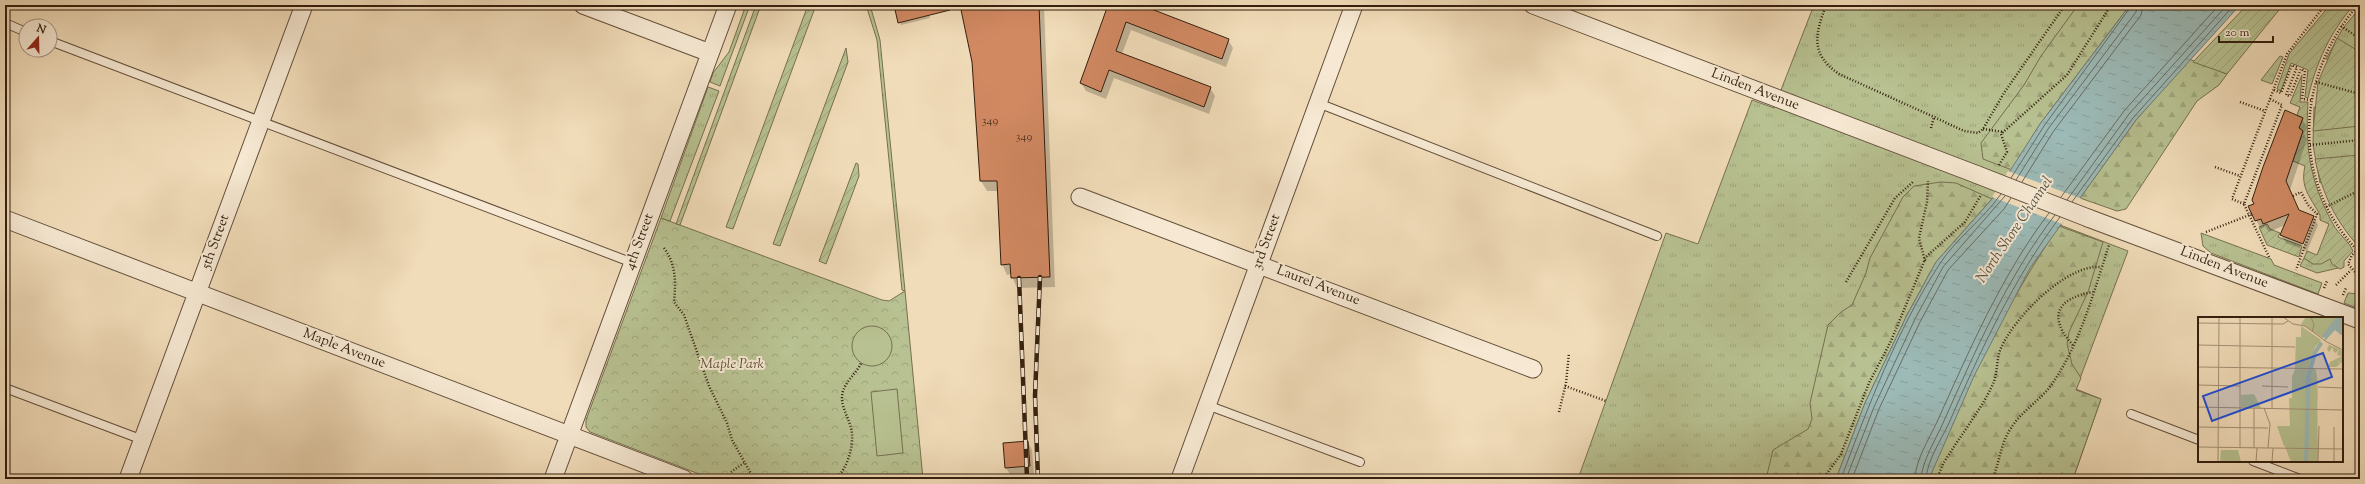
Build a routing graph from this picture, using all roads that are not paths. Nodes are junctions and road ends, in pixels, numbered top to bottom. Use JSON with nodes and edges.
{"nodes":[{"id":1,"x":304,"y":5,"type":"edge"},
{"id":2,"x":583,"y":5,"type":"edge"},
{"id":3,"x":728,"y":5,"type":"edge"},
{"id":4,"x":1354,"y":5,"type":"edge"},
{"id":5,"x":1533,"y":5,"type":"edge"},
{"id":6,"x":5,"y":23,"type":"edge"},
{"id":7,"x":18,"y":29,"type":"edge"},
{"id":8,"x":58,"y":44,"type":"edge"},
{"id":9,"x":710,"y":53,"type":"junction"},
{"id":10,"x":1318,"y":103,"type":"junction"},
{"id":11,"x":260,"y":122,"type":"junction"},
{"id":12,"x":1080,"y":197,"type":"dead end"},
{"id":13,"x":5,"y":219,"type":"edge"},
{"id":14,"x":1657,"y":236,"type":"dead end"},
{"id":15,"x":633,"y":263,"type":"junction"},
{"id":16,"x":1259,"y":263,"type":"junction"},
{"id":17,"x":197,"y":293,"type":"junction"},
{"id":18,"x":2360,"y":320,"type":"edge"},
{"id":19,"x":1533,"y":369,"type":"dead end"},
{"id":20,"x":5,"y":388,"type":"edge"},
{"id":21,"x":1207,"y":405,"type":"junction"},
{"id":22,"x":2131,"y":414,"type":"dead end"},
{"id":23,"x":569,"y":435,"type":"junction"},
{"id":24,"x":143,"y":440,"type":"junction"},
{"id":25,"x":2198,"y":440,"type":"edge"},
{"id":26,"x":1360,"y":462,"type":"dead end"},
{"id":27,"x":2256,"y":462,"type":"edge"},
{"id":28,"x":128,"y":479,"type":"edge"},
{"id":29,"x":553,"y":479,"type":"edge"},
{"id":30,"x":684,"y":479,"type":"edge"},
{"id":31,"x":1180,"y":479,"type":"edge"},
{"id":32,"x":2300,"y":479,"type":"edge"}],
"edges":[{"from":1,"to":11,"type":"street","name":"5th Street"},
{"from":2,"to":9,"type":"street"},
{"from":3,"to":9,"type":"street","name":"4th Street"},
{"from":4,"to":10,"type":"street","name":"3rd Street"},
{"from":5,"to":18,"type":"street","name":"Linden Avenue","bridge":true},
{"from":6,"to":7,"type":"lane"},
{"from":8,"to":11,"type":"lane"},
{"from":9,"to":15,"type":"street","name":"4th Street"},
{"from":10,"to":14,"type":"lane"},
{"from":10,"to":16,"type":"street","name":"3rd Street"},
{"from":11,"to":15,"type":"lane"},
{"from":11,"to":17,"type":"street","name":"5th Street"},
{"from":12,"to":16,"type":"street","name":"Laurel Avenue"},
{"from":13,"to":17,"type":"street","name":"Maple Avenue"},
{"from":15,"to":23,"type":"street","name":"4th Street"},
{"from":16,"to":19,"type":"street","name":"Laurel Avenue"},
{"from":16,"to":21,"type":"street","name":"3rd Street"},
{"from":17,"to":23,"type":"street","name":"Maple Avenue"},
{"from":17,"to":24,"type":"street","name":"5th Street"},
{"from":20,"to":24,"type":"lane"},
{"from":21,"to":26,"type":"lane"},
{"from":21,"to":31,"type":"street","name":"3rd Street"},
{"from":22,"to":25,"type":"lane"},
{"from":23,"to":29,"type":"street","name":"4th Street"},
{"from":23,"to":30,"type":"street","name":"Maple Avenue"},
{"from":24,"to":28,"type":"street","name":"5th Street"},
{"from":27,"to":32,"type":"lane"}]}
